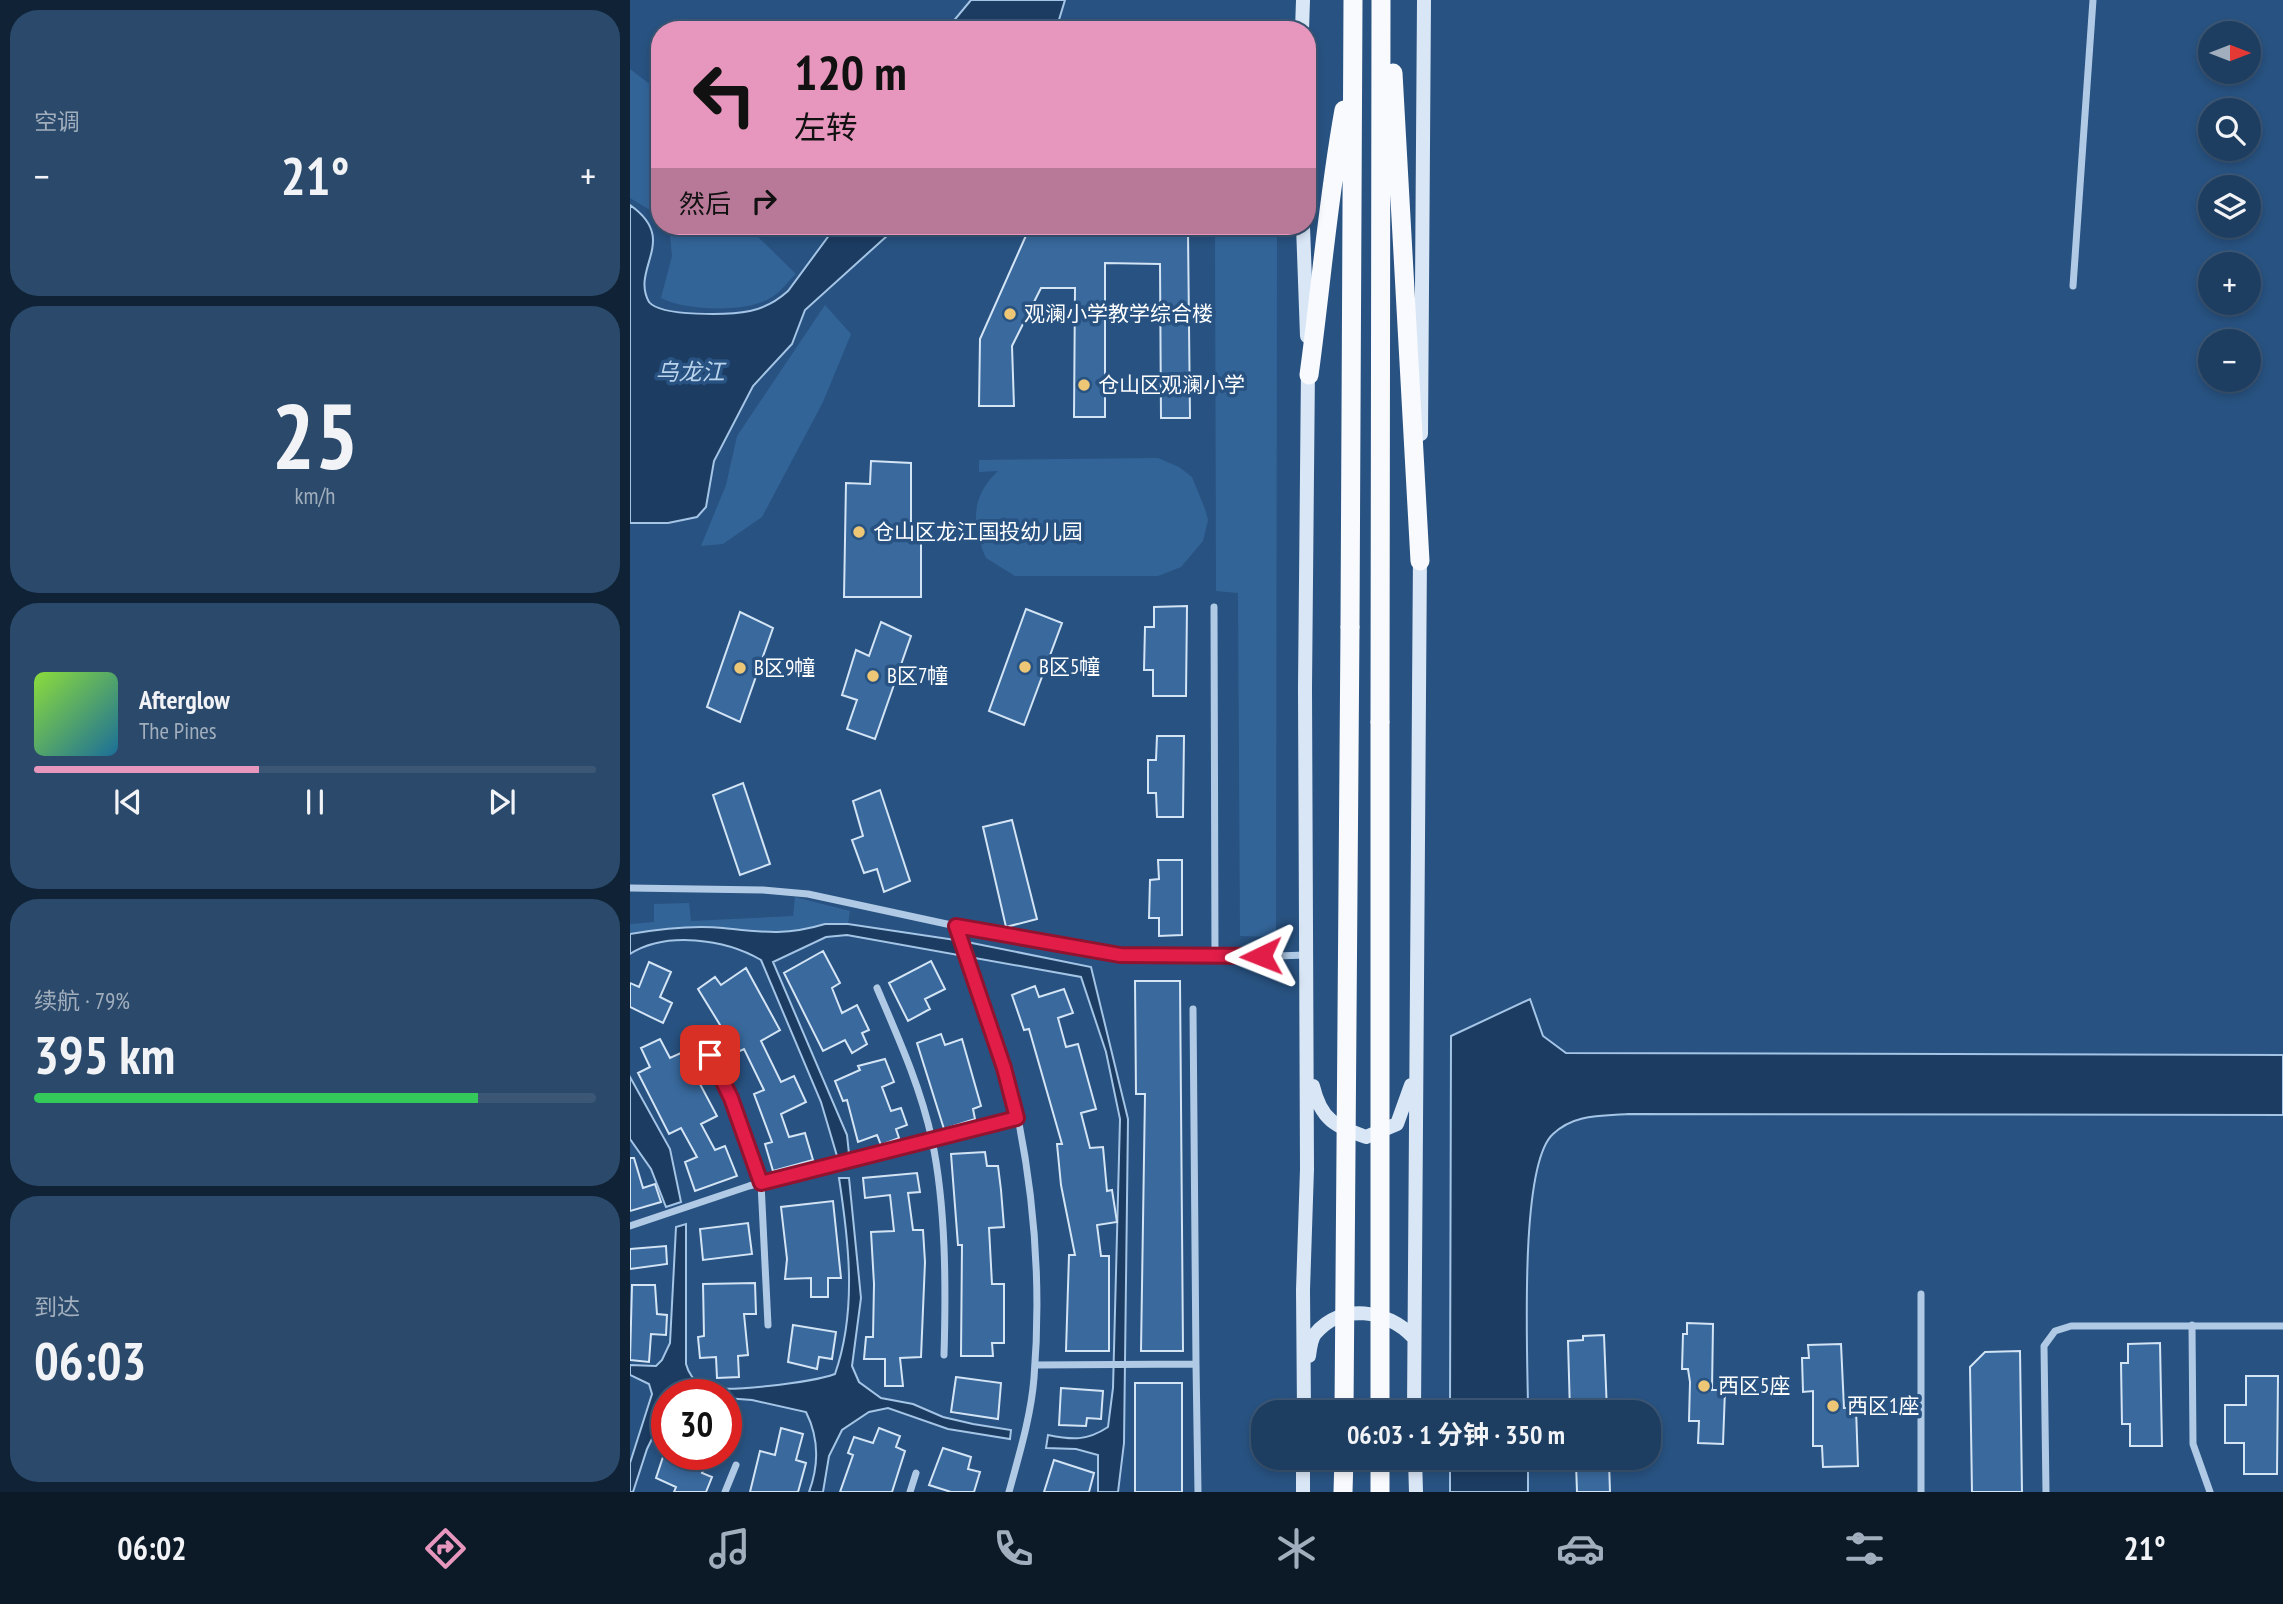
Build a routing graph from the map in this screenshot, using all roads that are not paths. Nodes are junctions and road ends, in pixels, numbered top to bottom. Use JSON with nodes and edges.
{"nodes":[{"id":1,"x":1303,"y":0,"type":"edge"},
{"id":2,"x":1353,"y":0,"type":"edge"},
{"id":3,"x":1381,"y":0,"type":"edge"},
{"id":4,"x":1390,"y":0,"type":"edge"},
{"id":5,"x":1424,"y":0,"type":"edge"},
{"id":6,"x":2093,"y":0,"type":"edge"},
{"id":7,"x":1302,"y":21,"type":"edge"},
{"id":8,"x":1353,"y":58,"type":"junction"},
{"id":9,"x":1303,"y":235,"type":"edge"},
{"id":10,"x":2073,"y":286,"type":"dead end"},
{"id":11,"x":1309,"y":375,"type":"junction"},
{"id":12,"x":1420,"y":561,"type":"junction"},
{"id":13,"x":1214,"y":607,"type":"dead end"},
{"id":14,"x":630,"y":888,"type":"edge"},
{"id":15,"x":956,"y":926,"type":"junction"},
{"id":16,"x":1306,"y":955,"type":"junction"},
{"id":17,"x":1215,"y":958,"type":"junction"},
{"id":18,"x":877,"y":988,"type":"dead end"},
{"id":19,"x":1194,"y":1009,"type":"dead end"},
{"id":20,"x":699,"y":1033,"type":"dead end"},
{"id":21,"x":1417,"y":1055,"type":"junction"},
{"id":22,"x":1307,"y":1057,"type":"junction"},
{"id":23,"x":1017,"y":1118,"type":"junction"},
{"id":24,"x":932,"y":1140,"type":"junction"},
{"id":25,"x":761,"y":1183,"type":"junction"},
{"id":26,"x":630,"y":1226,"type":"edge"},
{"id":27,"x":1921,"y":1294,"type":"dead end"},
{"id":28,"x":768,"y":1325,"type":"dead end"},
{"id":29,"x":2192,"y":1325,"type":"junction"},
{"id":30,"x":2283,"y":1326,"type":"edge"},
{"id":31,"x":1413,"y":1337,"type":"junction"},
{"id":32,"x":944,"y":1355,"type":"dead end"},
{"id":33,"x":1196,"y":1363,"type":"junction"},
{"id":34,"x":1035,"y":1365,"type":"junction"},
{"id":35,"x":1304,"y":1376,"type":"junction"},
{"id":36,"x":1304,"y":1400,"type":"edge"},
{"id":37,"x":1344,"y":1400,"type":"edge"},
{"id":38,"x":1380,"y":1400,"type":"edge"},
{"id":39,"x":1414,"y":1400,"type":"edge"},
{"id":40,"x":734,"y":1470,"type":"edge"},
{"id":41,"x":1303,"y":1470,"type":"edge"},
{"id":42,"x":1344,"y":1470,"type":"edge"},
{"id":43,"x":1380,"y":1470,"type":"edge"},
{"id":44,"x":1415,"y":1470,"type":"edge"},
{"id":45,"x":916,"y":1473,"type":"dead end"},
{"id":46,"x":725,"y":1492,"type":"edge"},
{"id":47,"x":910,"y":1492,"type":"edge"},
{"id":48,"x":1009,"y":1492,"type":"edge"},
{"id":49,"x":1198,"y":1492,"type":"edge"},
{"id":50,"x":1303,"y":1492,"type":"edge"},
{"id":51,"x":1343,"y":1492,"type":"edge"},
{"id":52,"x":1380,"y":1492,"type":"edge"},
{"id":53,"x":1416,"y":1492,"type":"edge"},
{"id":54,"x":1921,"y":1492,"type":"edge"},
{"id":55,"x":2046,"y":1492,"type":"edge"},
{"id":56,"x":2210,"y":1492,"type":"edge"}],
"edges":[{"from":1,"to":7,"type":"main road"},
{"from":2,"to":8,"type":"highway"},
{"from":3,"to":38,"type":"highway","bridge":true},
{"from":4,"to":12,"type":"highway"},
{"from":5,"to":12,"type":"main road"},
{"from":6,"to":10,"type":"street"},
{"from":8,"to":11,"type":"highway"},
{"from":8,"to":37,"type":"highway","bridge":true},
{"from":9,"to":11,"type":"main road"},
{"from":11,"to":16,"type":"main road"},
{"from":12,"to":21,"type":"main road"},
{"from":13,"to":17,"type":"street"},
{"from":14,"to":15,"type":"street"},
{"from":15,"to":17,"type":"street"},
{"from":15,"to":23,"type":"street"},
{"from":16,"to":17,"type":"street"},
{"from":16,"to":22,"type":"main road"},
{"from":18,"to":24,"type":"street"},
{"from":19,"to":33,"type":"street"},
{"from":20,"to":25,"type":"street"},
{"from":21,"to":22,"type":"main road"},
{"from":21,"to":31,"type":"main road"},
{"from":22,"to":35,"type":"main road"},
{"from":23,"to":24,"type":"street"},
{"from":23,"to":34,"type":"street"},
{"from":24,"to":25,"type":"street"},
{"from":24,"to":32,"type":"street"},
{"from":25,"to":26,"type":"street"},
{"from":25,"to":28,"type":"street"},
{"from":27,"to":54,"type":"street"},
{"from":29,"to":30,"type":"street"},
{"from":29,"to":55,"type":"street"},
{"from":29,"to":56,"type":"street"},
{"from":31,"to":35,"type":"main road"},
{"from":31,"to":39,"type":"main road"},
{"from":33,"to":34,"type":"street"},
{"from":33,"to":49,"type":"street"},
{"from":34,"to":48,"type":"street"},
{"from":35,"to":36,"type":"main road"},
{"from":40,"to":46,"type":"street"},
{"from":41,"to":50,"type":"main road"},
{"from":42,"to":51,"type":"highway"},
{"from":43,"to":52,"type":"highway"},
{"from":44,"to":53,"type":"main road"},
{"from":45,"to":47,"type":"street"}]}
